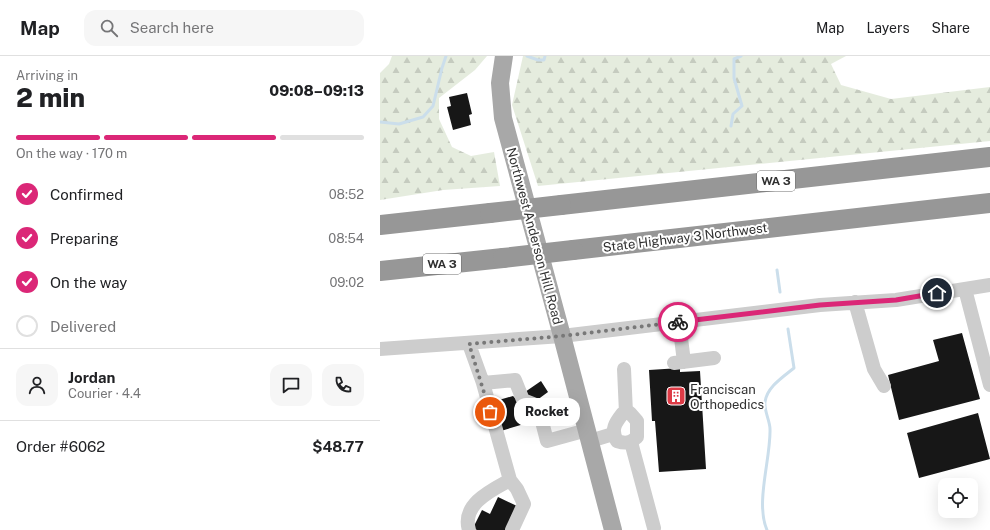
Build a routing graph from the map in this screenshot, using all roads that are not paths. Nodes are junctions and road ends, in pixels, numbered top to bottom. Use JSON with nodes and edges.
{"nodes":[{"id":1,"x":504,"y":56,"type":"edge"},
{"id":2,"x":990,"y":157,"type":"edge"},
{"id":3,"x":990,"y":204,"type":"edge"},
{"id":4,"x":380,"y":225,"type":"edge"},
{"id":5,"x":380,"y":271,"type":"edge"},
{"id":6,"x":990,"y":285,"type":"edge"},
{"id":7,"x":965,"y":289,"type":"junction"},
{"id":8,"x":855,"y":302,"type":"junction"},
{"id":9,"x":679,"y":322,"type":"junction"},
{"id":10,"x":562,"y":336,"type":"junction"},
{"id":11,"x":469,"y":344,"type":"junction"},
{"id":12,"x":380,"y":349,"type":"edge"},
{"id":13,"x":714,"y":358,"type":"dead end"},
{"id":14,"x":624,"y":369,"type":"dead end"},
{"id":15,"x":483,"y":383,"type":"junction"},
{"id":16,"x":990,"y":385,"type":"edge"},
{"id":17,"x":884,"y":386,"type":"dead end"},
{"id":18,"x":626,"y":413,"type":"junction"},
{"id":19,"x":613,"y":434,"type":"junction"},
{"id":20,"x":588,"y":436,"type":"junction"},
{"id":21,"x":631,"y":442,"type":"junction"},
{"id":22,"x":510,"y":480,"type":"junction"},
{"id":23,"x":654,"y":528,"type":"dead end"},
{"id":24,"x":469,"y":530,"type":"edge"},
{"id":25,"x":512,"y":530,"type":"edge"},
{"id":26,"x":613,"y":530,"type":"edge"}],
"edges":[{"from":1,"to":10,"type":"main road","name":"Northwest Anderson Hill Road"},
{"from":2,"to":4,"type":"highway","number":"WA 3","bridge":true},
{"from":3,"to":5,"type":"highway","name":"State Highway 3 Northwest","number":"WA 3","bridge":true},
{"from":6,"to":7,"type":"street"},
{"from":7,"to":8,"type":"street"},
{"from":7,"to":16,"type":"street"},
{"from":8,"to":9,"type":"street"},
{"from":8,"to":17,"type":"street"},
{"from":9,"to":10,"type":"street"},
{"from":9,"to":13,"type":"street"},
{"from":10,"to":11,"type":"street"},
{"from":10,"to":20,"type":"main road","name":"Northwest Anderson Hill Road"},
{"from":11,"to":12,"type":"street"},
{"from":11,"to":15,"type":"street"},
{"from":14,"to":18,"type":"street"},
{"from":15,"to":20,"type":"street"},
{"from":15,"to":22,"type":"street"},
{"from":18,"to":19,"type":"street"},
{"from":18,"to":21,"type":"street"},
{"from":19,"to":20,"type":"street"},
{"from":19,"to":21,"type":"street"},
{"from":20,"to":26,"type":"main road","name":"Northwest Anderson Hill Road"},
{"from":21,"to":23,"type":"street"},
{"from":22,"to":24,"type":"street"},
{"from":22,"to":25,"type":"street"}]}
